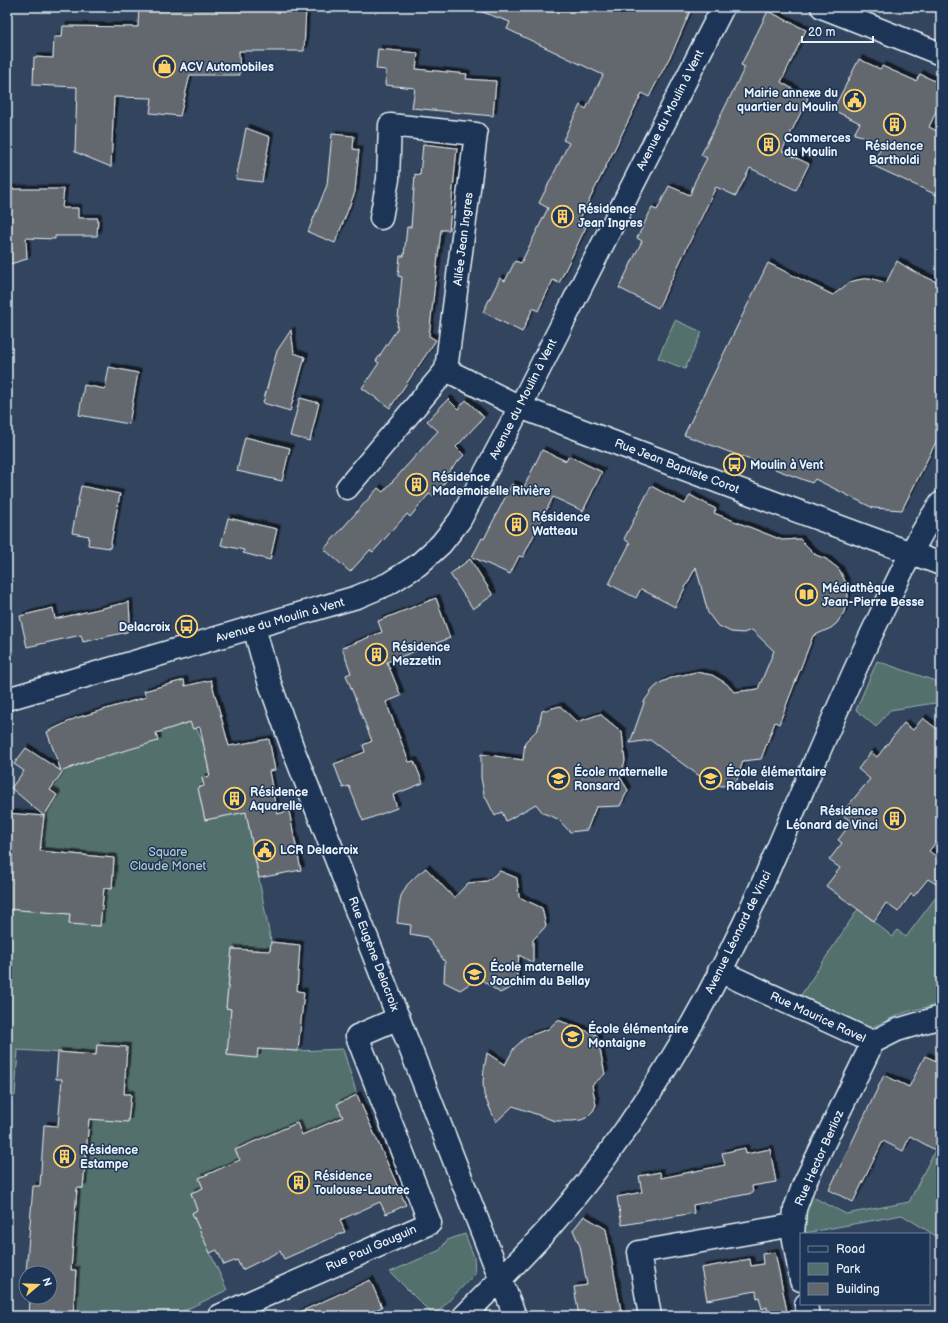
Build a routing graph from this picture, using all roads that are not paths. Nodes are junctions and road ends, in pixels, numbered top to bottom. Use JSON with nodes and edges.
{"nodes":[{"id":1,"x":723,"y":7,"type":"edge"},
{"id":2,"x":822,"y":7,"type":"edge"},
{"id":3,"x":941,"y":54,"type":"edge"},
{"id":4,"x":381,"y":218,"type":"dead end"},
{"id":5,"x":446,"y":370,"type":"junction"},
{"id":6,"x":520,"y":407,"type":"junction"},
{"id":7,"x":347,"y":488,"type":"dead end"},
{"id":8,"x":941,"y":503,"type":"edge"},
{"id":9,"x":911,"y":553,"type":"junction"},
{"id":10,"x":941,"y":564,"type":"edge"},
{"id":11,"x":254,"y":627,"type":"junction"},
{"id":12,"x":9,"y":700,"type":"edge"},
{"id":13,"x":719,"y":971,"type":"junction"},
{"id":14,"x":941,"y":1017,"type":"edge"},
{"id":15,"x":399,"y":1018,"type":"junction"},
{"id":16,"x":873,"y":1042,"type":"junction"},
{"id":17,"x":793,"y":1225,"type":"junction"},
{"id":18,"x":800,"y":1275,"type":"edge"},
{"id":19,"x":500,"y":1279,"type":"junction"},
{"id":20,"x":806,"y":1305,"type":"edge"},
{"id":21,"x":219,"y":1316,"type":"edge"},
{"id":22,"x":464,"y":1316,"type":"edge"},
{"id":23,"x":516,"y":1316,"type":"edge"},
{"id":24,"x":650,"y":1316,"type":"edge"},
{"id":25,"x":808,"y":1316,"type":"edge"}],
"edges":[{"from":1,"to":6,"type":"street","name":"Avenue du Moulin à Vent"},
{"from":2,"to":3,"type":"street"},
{"from":4,"to":5,"type":"street","name":"Allée Jean Ingres"},
{"from":5,"to":6,"type":"street","name":"Rue Jean Baptiste Corot"},
{"from":5,"to":7,"type":"street"},
{"from":6,"to":9,"type":"street","name":"Rue Jean Baptiste Corot"},
{"from":6,"to":11,"type":"street","name":"Avenue du Moulin à Vent"},
{"from":8,"to":9,"type":"street","name":"Avenue Léonard de Vinci"},
{"from":9,"to":10,"type":"street","name":"Rue Jean Baptiste Corot"},
{"from":9,"to":13,"type":"street","name":"Avenue Léonard de Vinci"},
{"from":11,"to":12,"type":"street","name":"Avenue du Moulin à Vent"},
{"from":11,"to":15,"type":"street","name":"Rue Eugène Delacroix"},
{"from":13,"to":16,"type":"street","name":"Rue Maurice Ravel"},
{"from":13,"to":19,"type":"street","name":"Avenue Léonard de Vinci"},
{"from":14,"to":16,"type":"street","name":"Rue Maurice Ravel"},
{"from":15,"to":19,"type":"street","name":"Rue Eugène Delacroix"},
{"from":15,"to":21,"type":"street","name":"Rue Paul Gauguin"},
{"from":16,"to":17,"type":"street","name":"Rue Hector Berlioz"},
{"from":17,"to":18,"type":"street","name":"Rue Hector Berlioz"},
{"from":17,"to":24,"type":"street"},
{"from":19,"to":22,"type":"street","name":"Avenue Léonard de Vinci"},
{"from":19,"to":23,"type":"street","name":"Rue Eugène Delacroix"},
{"from":20,"to":25,"type":"street"}]}
